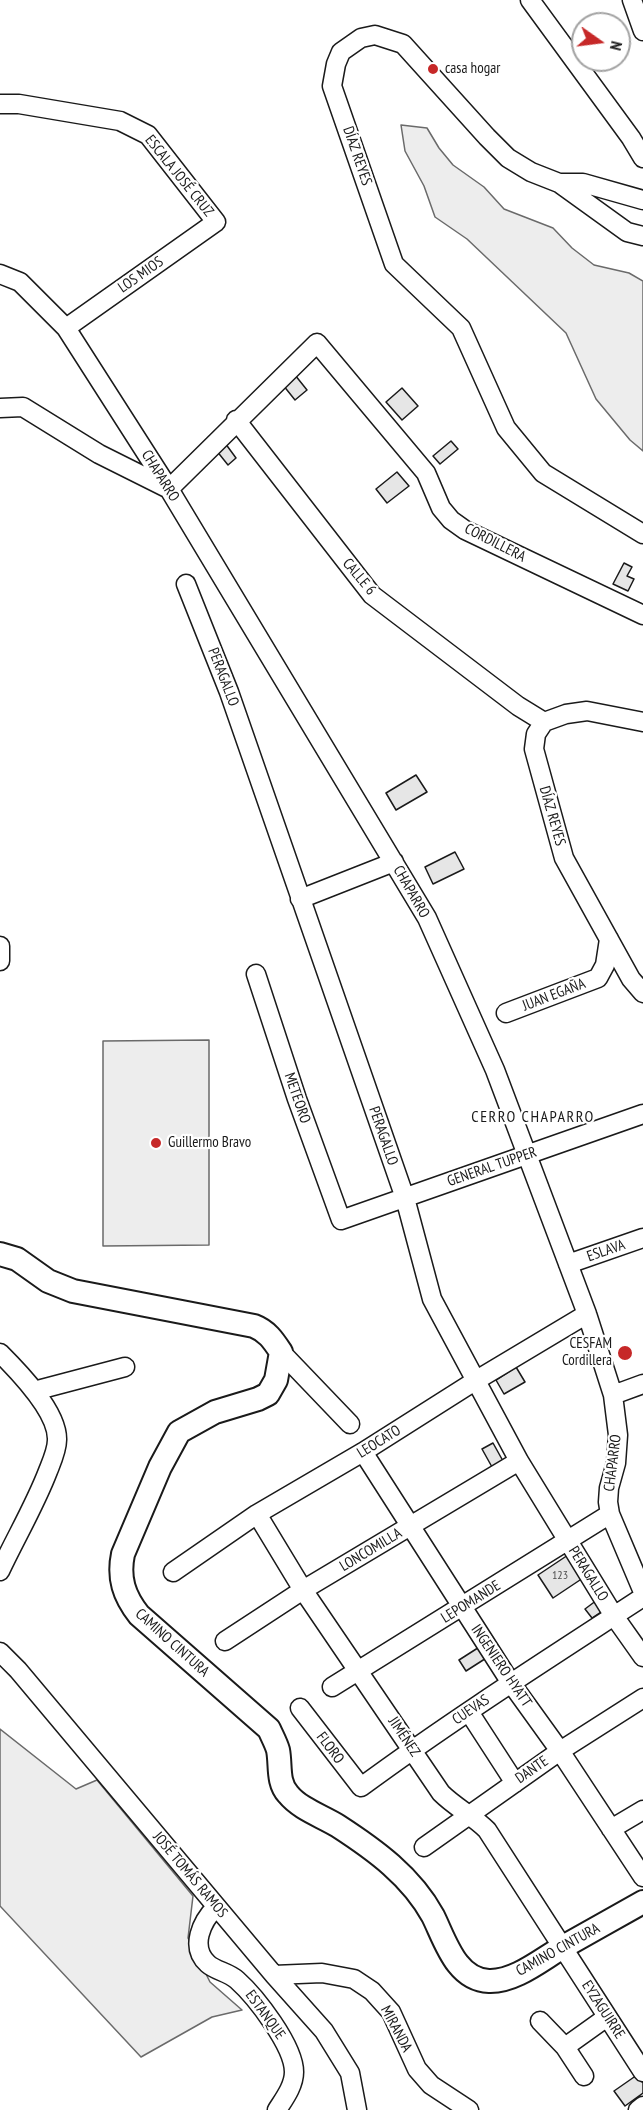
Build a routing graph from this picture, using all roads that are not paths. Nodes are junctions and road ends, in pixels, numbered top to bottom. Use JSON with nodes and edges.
{"nodes":[{"id":1,"x":530,"y":0,"type":"edge"},
{"id":2,"x":632,"y":0,"type":"edge"},
{"id":3,"x":643,"y":31,"type":"edge"},
{"id":4,"x":0,"y":104,"type":"edge"},
{"id":5,"x":643,"y":158,"type":"edge"},
{"id":6,"x":559,"y":183,"type":"junction"},
{"id":7,"x":643,"y":201,"type":"edge"},
{"id":8,"x":216,"y":222,"type":"joint"},
{"id":9,"x":643,"y":236,"type":"edge"},
{"id":10,"x":0,"y":274,"type":"edge"},
{"id":11,"x":66,"y":328,"type":"junction"},
{"id":12,"x":0,"y":408,"type":"edge"},
{"id":13,"x":236,"y":420,"type":"junction"},
{"id":14,"x":169,"y":489,"type":"junction"},
{"id":15,"x":643,"y":534,"type":"edge"},
{"id":16,"x":186,"y":584,"type":"dead end"},
{"id":17,"x":643,"y":615,"type":"edge"},
{"id":18,"x":544,"y":722,"type":"junction"},
{"id":19,"x":643,"y":722,"type":"edge"},
{"id":20,"x":394,"y":862,"type":"junction"},
{"id":21,"x":300,"y":899,"type":"junction"},
{"id":22,"x":609,"y":939,"type":"junction"},
{"id":23,"x":0,"y":946,"type":"edge"},
{"id":24,"x":0,"y":961,"type":"edge"},
{"id":25,"x":256,"y":974,"type":"dead end"},
{"id":26,"x":643,"y":993,"type":"edge"},
{"id":27,"x":506,"y":1013,"type":"dead end"},
{"id":28,"x":643,"y":1114,"type":"edge"},
{"id":29,"x":527,"y":1155,"type":"junction"},
{"id":30,"x":405,"y":1198,"type":"junction"},
{"id":31,"x":341,"y":1220,"type":"joint"},
{"id":32,"x":643,"y":1238,"type":"edge"},
{"id":33,"x":0,"y":1254,"type":"edge"},
{"id":34,"x":568,"y":1264,"type":"junction"},
{"id":35,"x":587,"y":1314,"type":"junction"},
{"id":36,"x":281,"y":1352,"type":"junction"},
{"id":37,"x":0,"y":1353,"type":"edge"},
{"id":38,"x":125,"y":1367,"type":"dead end"},
{"id":39,"x":475,"y":1381,"type":"junction"},
{"id":40,"x":643,"y":1384,"type":"edge"},
{"id":41,"x":34,"y":1391,"type":"junction"},
{"id":42,"x":613,"y":1395,"type":"junction"},
{"id":43,"x":350,"y":1424,"type":"dead end"},
{"id":44,"x":363,"y":1452,"type":"junction"},
{"id":45,"x":519,"y":1461,"type":"junction"},
{"id":46,"x":257,"y":1514,"type":"junction"},
{"id":47,"x":610,"y":1514,"type":"junction"},
{"id":48,"x":410,"y":1527,"type":"junction"},
{"id":49,"x":568,"y":1542,"type":"junction"},
{"id":50,"x":0,"y":1571,"type":"edge"},
{"id":51,"x":173,"y":1572,"type":"dead end"},
{"id":52,"x":303,"y":1590,"type":"junction"},
{"id":53,"x":643,"y":1592,"type":"edge"},
{"id":54,"x":643,"y":1597,"type":"edge"},
{"id":55,"x":462,"y":1607,"type":"junction"},
{"id":56,"x":614,"y":1616,"type":"junction"},
{"id":57,"x":225,"y":1641,"type":"dead end"},
{"id":58,"x":0,"y":1652,"type":"edge"},
{"id":59,"x":643,"y":1657,"type":"edge"},
{"id":60,"x":358,"y":1671,"type":"junction"},
{"id":61,"x":511,"y":1683,"type":"junction"},
{"id":62,"x":332,"y":1687,"type":"dead end"},
{"id":63,"x":643,"y":1698,"type":"edge"},
{"id":64,"x":300,"y":1708,"type":"dead end"},
{"id":65,"x":469,"y":1712,"type":"junction"},
{"id":66,"x":412,"y":1749,"type":"junction"},
{"id":67,"x":560,"y":1751,"type":"junction"},
{"id":68,"x":515,"y":1783,"type":"junction"},
{"id":69,"x":361,"y":1787,"type":"joint"},
{"id":70,"x":643,"y":1810,"type":"edge"},
{"id":71,"x":468,"y":1815,"type":"junction"},
{"id":72,"x":611,"y":1829,"type":"junction"},
{"id":73,"x":424,"y":1847,"type":"dead end"},
{"id":74,"x":643,"y":1877,"type":"edge"},
{"id":75,"x":643,"y":1902,"type":"edge"},
{"id":76,"x":216,"y":1907,"type":"junction"},
{"id":77,"x":563,"y":1947,"type":"junction"},
{"id":78,"x":274,"y":1975,"type":"junction"},
{"id":79,"x":607,"y":2017,"type":"junction"},
{"id":80,"x":540,"y":2021,"type":"dead end"},
{"id":81,"x":565,"y":2047,"type":"junction"},
{"id":82,"x":643,"y":2072,"type":"edge"},
{"id":83,"x":584,"y":2076,"type":"dead end"},
{"id":84,"x":643,"y":2106,"type":"edge"},
{"id":85,"x":277,"y":2110,"type":"edge"},
{"id":86,"x":357,"y":2110,"type":"edge"},
{"id":87,"x":469,"y":2110,"type":"edge"},
{"id":88,"x":638,"y":2110,"type":"edge"}],
"edges":[{"from":1,"to":5,"type":"street"},
{"from":2,"to":3,"type":"street"},
{"from":4,"to":8,"type":"street","name":"ESCALA JOSÉ CRUZ"},
{"from":6,"to":7,"type":"street"},
{"from":6,"to":9,"type":"street","name":"DÍAZ REYES"},
{"from":6,"to":15,"type":"street","name":"DÍAZ REYES"},
{"from":8,"to":11,"type":"street","name":"LOS MIOS"},
{"from":10,"to":11,"type":"street","name":"CHAPARRO"},
{"from":11,"to":14,"type":"street","name":"CHAPARRO"},
{"from":12,"to":14,"type":"street"},
{"from":13,"to":14,"type":"street"},
{"from":13,"to":17,"type":"street","name":"CORDILLERA"},
{"from":13,"to":18,"type":"street","name":"CALLE 6"},
{"from":14,"to":20,"type":"street","name":"CHAPARRO"},
{"from":16,"to":21,"type":"street","name":"PERAGALLO"},
{"from":18,"to":19,"type":"street"},
{"from":18,"to":22,"type":"street","name":"DÍAZ REYES"},
{"from":20,"to":21,"type":"street"},
{"from":20,"to":29,"type":"street","name":"CHAPARRO"},
{"from":21,"to":30,"type":"street","name":"PERAGALLO"},
{"from":22,"to":26,"type":"street","name":"DÍAZ REYES"},
{"from":22,"to":27,"type":"street","name":"JUAN EGAÑA"},
{"from":23,"to":24,"type":"street"},
{"from":25,"to":31,"type":"street","name":"METEORO"},
{"from":28,"to":29,"type":"street","name":"GENERAL TUPPER"},
{"from":29,"to":30,"type":"street","name":"GENERAL TUPPER"},
{"from":29,"to":34,"type":"street","name":"CHAPARRO"},
{"from":30,"to":31,"type":"street","name":"GENERAL TUPPER"},
{"from":30,"to":39,"type":"street","name":"PERAGALLO"},
{"from":32,"to":34,"type":"street","name":"ESLAVA"},
{"from":33,"to":36,"type":"main road"},
{"from":34,"to":35,"type":"street","name":"CHAPARRO"},
{"from":35,"to":39,"type":"street","name":"LEOCATO"},
{"from":35,"to":42,"type":"street","name":"CHAPARRO"},
{"from":36,"to":43,"type":"street"},
{"from":36,"to":77,"type":"main road","name":"CAMINO CINTURA"},
{"from":37,"to":41,"type":"street"},
{"from":38,"to":41,"type":"street"},
{"from":39,"to":44,"type":"street","name":"LEOCATO"},
{"from":39,"to":45,"type":"street","name":"PERAGALLO"},
{"from":40,"to":42,"type":"street"},
{"from":41,"to":50,"type":"street"},
{"from":42,"to":47,"type":"street","name":"CHAPARRO"},
{"from":44,"to":46,"type":"street","name":"LEOCATO"},
{"from":44,"to":48,"type":"street","name":"INGENIERO HYATT"},
{"from":45,"to":48,"type":"street","name":"LONCOMILLA"},
{"from":45,"to":49,"type":"street","name":"PERAGALLO"},
{"from":46,"to":51,"type":"street","name":"LEOCATO"},
{"from":46,"to":52,"type":"street","name":"JIMÉNEZ"},
{"from":47,"to":49,"type":"street","name":"LEPOMANDE"},
{"from":47,"to":53,"type":"street","name":"CHAPARRO"},
{"from":48,"to":52,"type":"street","name":"LONCOMILLA"},
{"from":48,"to":55,"type":"street","name":"INGENIERO HYATT"},
{"from":49,"to":55,"type":"street","name":"LEPOMANDE"},
{"from":49,"to":56,"type":"street","name":"PERAGALLO"},
{"from":52,"to":57,"type":"street","name":"LONCOMILLA"},
{"from":52,"to":60,"type":"street","name":"JIMÉNEZ"},
{"from":54,"to":56,"type":"street","name":"CUEVAS"},
{"from":55,"to":60,"type":"street","name":"LEPOMANDE"},
{"from":55,"to":61,"type":"street","name":"INGENIERO HYATT"},
{"from":56,"to":59,"type":"street","name":"PERAGALLO"},
{"from":56,"to":61,"type":"street","name":"CUEVAS"},
{"from":58,"to":76,"type":"street","name":"JOSÉ TOMÁS RAMOS"},
{"from":60,"to":62,"type":"street","name":"LEPOMANDE"},
{"from":60,"to":66,"type":"street","name":"JIMÉNEZ"},
{"from":61,"to":65,"type":"street","name":"CUEVAS"},
{"from":61,"to":67,"type":"street","name":"INGENIERO HYATT"},
{"from":63,"to":67,"type":"street","name":"DANTE"},
{"from":64,"to":69,"type":"street","name":"FLORO"},
{"from":65,"to":66,"type":"street","name":"CUEVAS"},
{"from":65,"to":68,"type":"street"},
{"from":66,"to":69,"type":"street","name":"CUEVAS"},
{"from":66,"to":71,"type":"street","name":"JIMÉNEZ"},
{"from":67,"to":68,"type":"street","name":"DANTE"},
{"from":67,"to":72,"type":"street","name":"INGENIERO HYATT"},
{"from":68,"to":71,"type":"street","name":"DANTE"},
{"from":70,"to":72,"type":"street"},
{"from":71,"to":73,"type":"street","name":"DANTE"},
{"from":71,"to":77,"type":"street","name":"JIMÉNEZ"},
{"from":72,"to":74,"type":"street","name":"INGENIERO HYATT"},
{"from":75,"to":77,"type":"main road","name":"CAMINO CINTURA"},
{"from":76,"to":78,"type":"street","name":"JOSÉ TOMÁS RAMOS"},
{"from":76,"to":85,"type":"street","name":"ESTANQUE"},
{"from":77,"to":79,"type":"street","name":"EYZAGUIRRE"},
{"from":78,"to":86,"type":"street","name":"JOSÉ TOMÁS RAMOS"},
{"from":78,"to":87,"type":"street","name":"MIRANDA"},
{"from":79,"to":81,"type":"street"},
{"from":79,"to":82,"type":"street","name":"EYZAGUIRRE"},
{"from":80,"to":81,"type":"street"},
{"from":81,"to":83,"type":"street"},
{"from":84,"to":88,"type":"street"}]}
